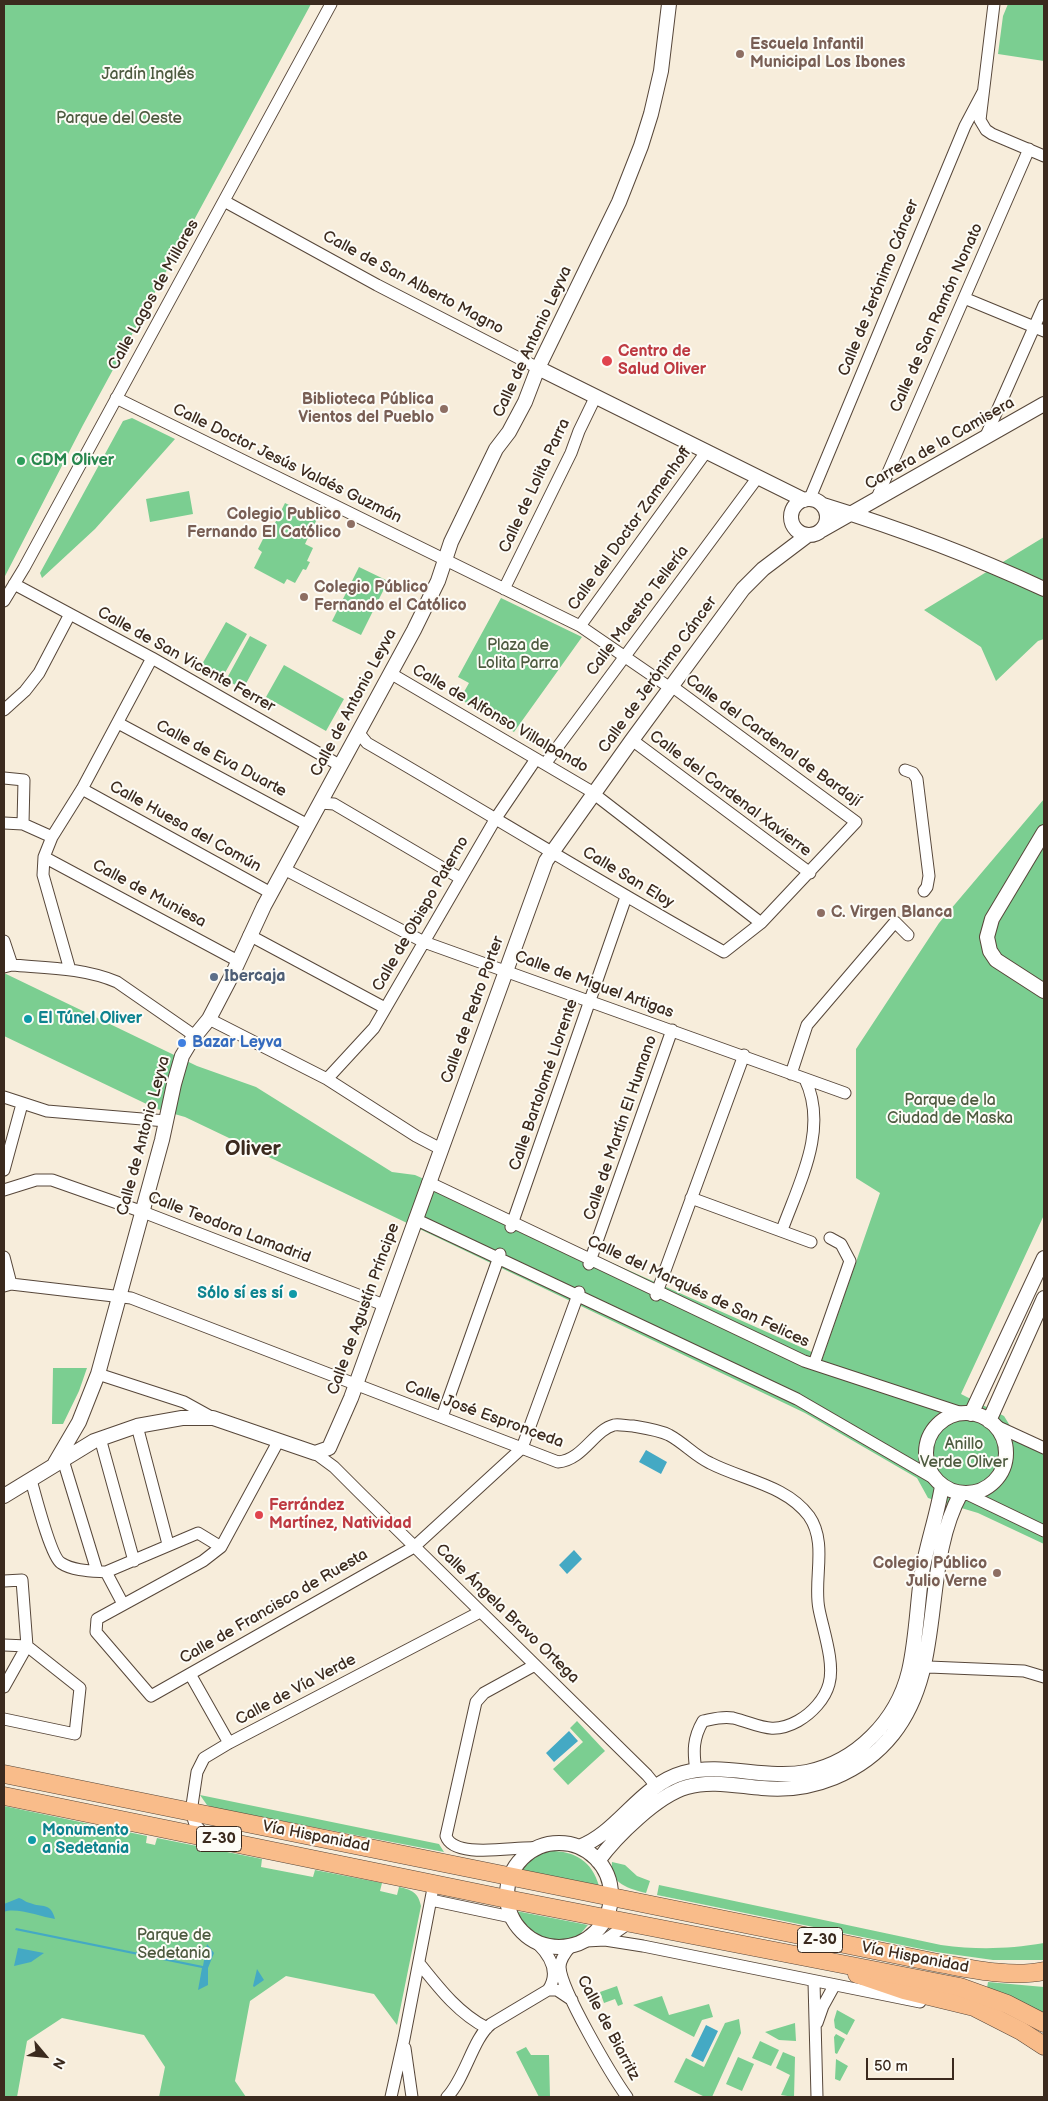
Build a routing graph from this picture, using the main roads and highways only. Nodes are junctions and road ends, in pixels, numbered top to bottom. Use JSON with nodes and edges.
{"nodes":[{"id":1,"x":4,"y":1774,"type":"edge"},
{"id":2,"x":4,"y":1796,"type":"edge"},
{"id":3,"x":811,"y":1958,"type":"junction"},
{"id":4,"x":1040,"y":1974,"type":"edge"},
{"id":5,"x":1044,"y":2023,"type":"edge"},
{"id":6,"x":1044,"y":2046,"type":"edge"}],
"edges":[{"from":1,"to":4,"type":"main road","name":"Vía Hispanidad","number":"Z-30"},
{"from":2,"to":3,"type":"main road","name":"Vía Hispanidad","number":"Z-30"},
{"from":3,"to":5,"type":"main road","name":"Vía Hispanidad","number":"Z-30"},
{"from":3,"to":6,"type":"main road"}]}
